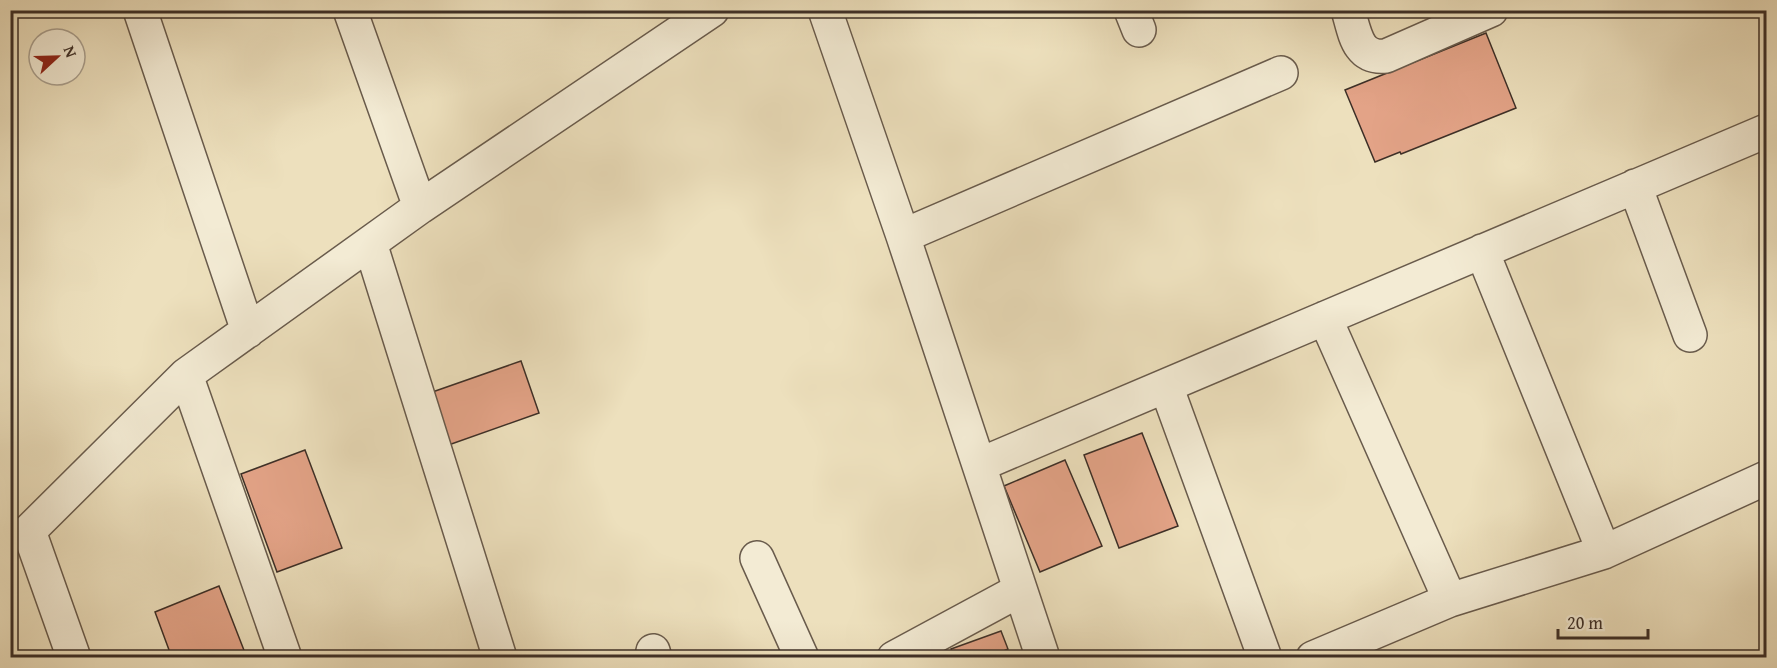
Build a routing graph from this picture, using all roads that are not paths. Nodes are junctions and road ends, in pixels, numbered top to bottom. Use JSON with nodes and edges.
{"nodes":[{"id":1,"x":140,"y":10,"type":"edge"},
{"id":2,"x":350,"y":10,"type":"edge"},
{"id":3,"x":712,"y":10,"type":"edge"},
{"id":4,"x":825,"y":10,"type":"edge"},
{"id":5,"x":1348,"y":10,"type":"edge"},
{"id":6,"x":1491,"y":10,"type":"edge"},
{"id":7,"x":1281,"y":73,"type":"dead end"},
{"id":8,"x":1767,"y":131,"type":"edge"},
{"id":9,"x":1635,"y":186,"type":"junction"},
{"id":10,"x":420,"y":207,"type":"junction"},
{"id":11,"x":903,"y":236,"type":"junction"},
{"id":12,"x":370,"y":243,"type":"junction"},
{"id":13,"x":1482,"y":251,"type":"junction"},
{"id":14,"x":1325,"y":318,"type":"junction"},
{"id":15,"x":248,"y":331,"type":"junction"},
{"id":16,"x":1690,"y":335,"type":"dead end"},
{"id":17,"x":186,"y":375,"type":"junction"},
{"id":18,"x":1166,"y":386,"type":"junction"},
{"id":19,"x":979,"y":465,"type":"junction"},
{"id":20,"x":1767,"y":478,"type":"edge"},
{"id":21,"x":1604,"y":552,"type":"junction"},
{"id":22,"x":757,"y":558,"type":"dead end"},
{"id":23,"x":1020,"y":590,"type":"junction"},
{"id":24,"x":1450,"y":600,"type":"junction"},
{"id":25,"x":74,"y":657,"type":"edge"},
{"id":26,"x":285,"y":657,"type":"edge"},
{"id":27,"x":500,"y":657,"type":"edge"},
{"id":28,"x":802,"y":657,"type":"edge"},
{"id":29,"x":894,"y":657,"type":"edge"},
{"id":30,"x":1043,"y":657,"type":"edge"},
{"id":31,"x":1265,"y":657,"type":"edge"},
{"id":32,"x":1313,"y":657,"type":"edge"}],
"edges":[{"from":1,"to":15,"type":"street"},
{"from":2,"to":10,"type":"street"},
{"from":3,"to":10,"type":"street"},
{"from":4,"to":11,"type":"street"},
{"from":5,"to":6,"type":"street"},
{"from":7,"to":11,"type":"street"},
{"from":8,"to":9,"type":"street"},
{"from":9,"to":13,"type":"street"},
{"from":9,"to":16,"type":"street"},
{"from":10,"to":12,"type":"street"},
{"from":11,"to":19,"type":"street"},
{"from":12,"to":15,"type":"street"},
{"from":12,"to":27,"type":"street"},
{"from":13,"to":14,"type":"street"},
{"from":13,"to":21,"type":"street"},
{"from":14,"to":18,"type":"street"},
{"from":14,"to":24,"type":"street"},
{"from":15,"to":17,"type":"street"},
{"from":17,"to":25,"type":"street"},
{"from":17,"to":26,"type":"street"},
{"from":18,"to":19,"type":"street"},
{"from":18,"to":31,"type":"street"},
{"from":19,"to":23,"type":"street"},
{"from":20,"to":21,"type":"street"},
{"from":21,"to":24,"type":"street"},
{"from":22,"to":28,"type":"street"},
{"from":23,"to":29,"type":"street"},
{"from":23,"to":30,"type":"street"},
{"from":24,"to":32,"type":"street"}]}
